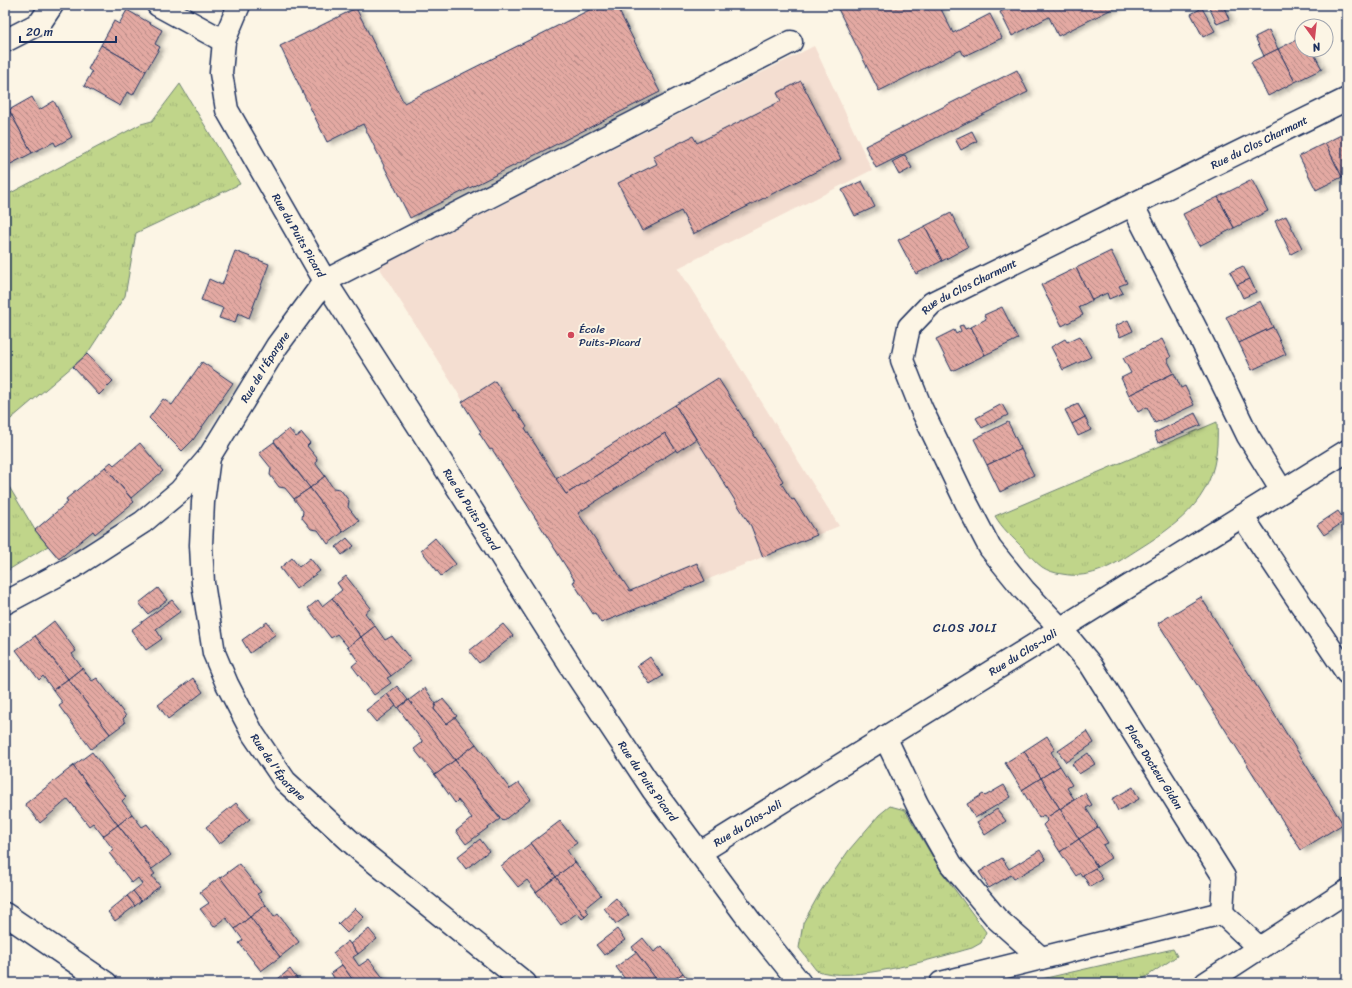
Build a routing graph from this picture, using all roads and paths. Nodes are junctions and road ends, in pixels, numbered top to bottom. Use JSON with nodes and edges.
{"nodes":[{"id":1,"x":52,"y":5,"type":"edge"},
{"id":2,"x":158,"y":5,"type":"edge"},
{"id":3,"x":239,"y":5,"type":"edge"},
{"id":4,"x":5,"y":41,"type":"edge"},
{"id":5,"x":224,"y":41,"type":"junction"},
{"id":6,"x":791,"y":42,"type":"dead end"},
{"id":7,"x":1347,"y":99,"type":"edge"},
{"id":8,"x":1133,"y":206,"type":"junction"},
{"id":9,"x":325,"y":281,"type":"junction"},
{"id":10,"x":1347,"y":451,"type":"edge"},
{"id":11,"x":209,"y":457,"type":"junction"},
{"id":12,"x":1282,"y":491,"type":"junction"},
{"id":13,"x":1242,"y":516,"type":"junction"},
{"id":14,"x":5,"y":603,"type":"edge"},
{"id":15,"x":1061,"y":629,"type":"junction"},
{"id":16,"x":1347,"y":673,"type":"edge"},
{"id":17,"x":886,"y":737,"type":"junction"},
{"id":18,"x":699,"y":853,"type":"junction"},
{"id":19,"x":1347,"y":891,"type":"edge"},
{"id":20,"x":1222,"y":913,"type":"junction"},
{"id":21,"x":5,"y":914,"type":"edge"},
{"id":22,"x":1259,"y":948,"type":"junction"},
{"id":23,"x":1041,"y":958,"type":"junction"},
{"id":24,"x":106,"y":983,"type":"edge"},
{"id":25,"x":525,"y":983,"type":"edge"},
{"id":26,"x":800,"y":983,"type":"edge"},
{"id":27,"x":941,"y":983,"type":"edge"},
{"id":28,"x":1206,"y":983,"type":"edge"}],
"edges":[{"from":1,"to":4,"type":"street"},
{"from":2,"to":5,"type":"street"},
{"from":3,"to":5,"type":"street","name":"Rue du Puits Picard"},
{"from":5,"to":9,"type":"street","name":"Rue du Puits Picard"},
{"from":6,"to":9,"type":"street"},
{"from":7,"to":8,"type":"street","name":"Rue du Clos Charmant"},
{"from":8,"to":12,"type":"street"},
{"from":8,"to":15,"type":"street","name":"Rue du Clos Charmant"},
{"from":9,"to":11,"type":"street","name":"Rue de l'Épargne"},
{"from":9,"to":18,"type":"street","name":"Rue du Puits Picard"},
{"from":10,"to":12,"type":"street","name":"Rue du Clos-Joli"},
{"from":11,"to":14,"type":"street","name":"Rue de l'Épargne"},
{"from":11,"to":25,"type":"street","name":"Rue de l'Épargne"},
{"from":12,"to":13,"type":"street","name":"Rue du Clos-Joli"},
{"from":13,"to":15,"type":"street","name":"Rue du Clos-Joli"},
{"from":13,"to":16,"type":"street"},
{"from":15,"to":17,"type":"street","name":"Rue du Clos-Joli"},
{"from":15,"to":20,"type":"street","name":"Place Docteur Gidon"},
{"from":17,"to":18,"type":"street","name":"Rue du Clos-Joli"},
{"from":17,"to":23,"type":"street"},
{"from":18,"to":26,"type":"street","name":"Rue du Puits Picard"},
{"from":19,"to":22,"type":"street"},
{"from":20,"to":22,"type":"street"},
{"from":20,"to":23,"type":"street"},
{"from":21,"to":24,"type":"street"},
{"from":22,"to":28,"type":"street"},
{"from":23,"to":27,"type":"street"}]}
